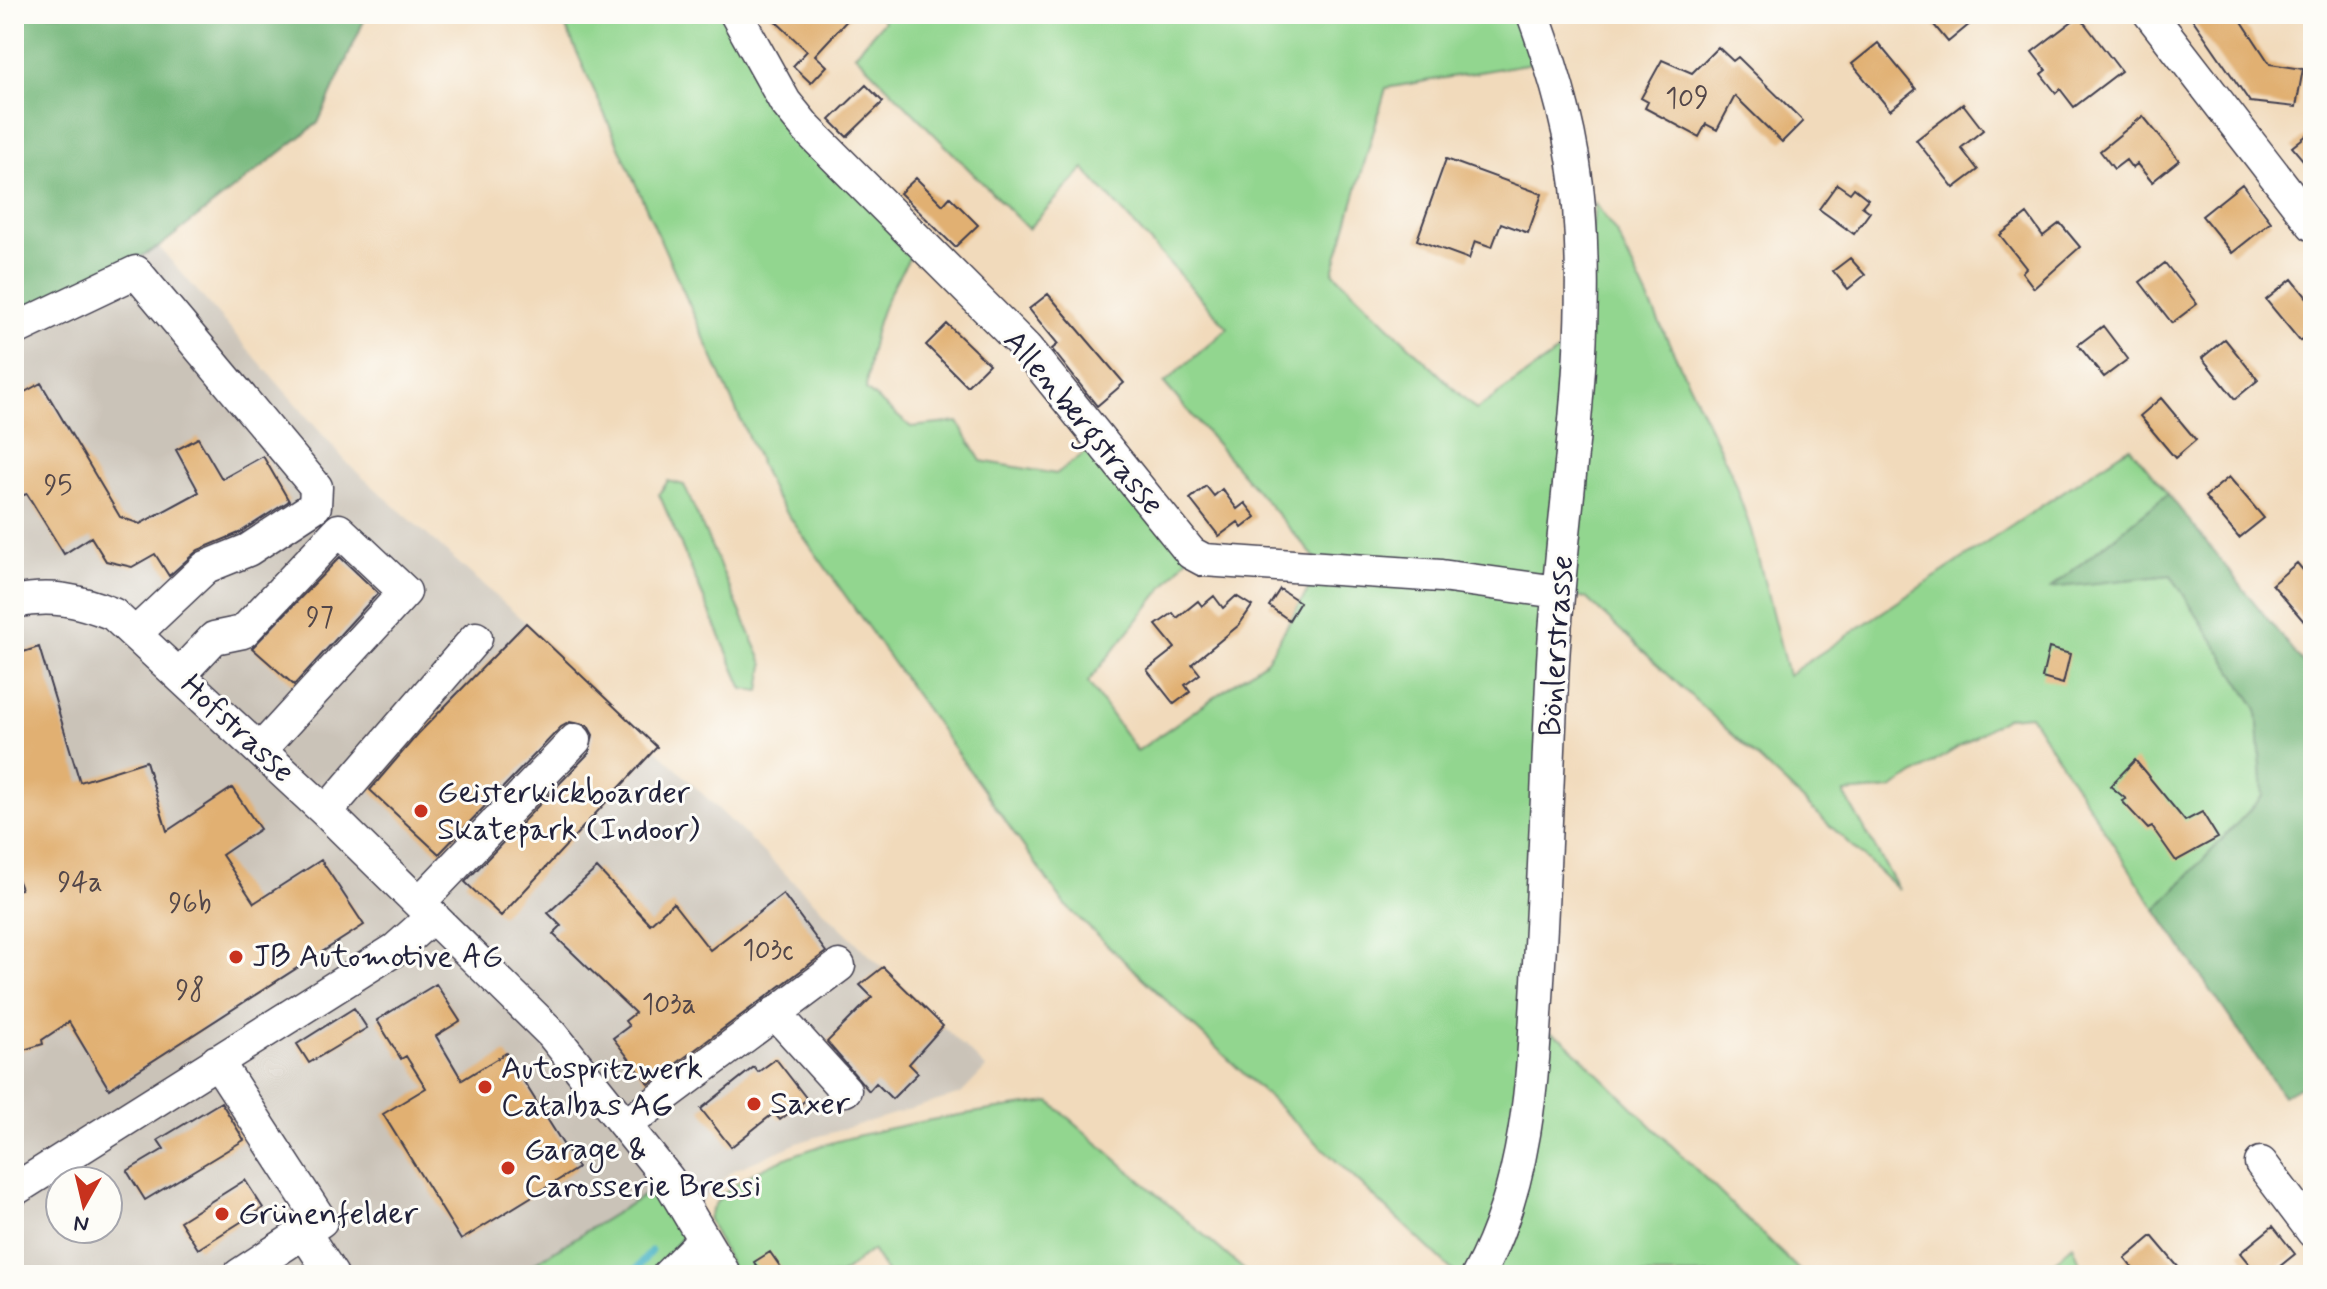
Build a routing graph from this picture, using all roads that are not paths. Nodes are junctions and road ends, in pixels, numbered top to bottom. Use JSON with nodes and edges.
{"nodes":[{"id":1,"x":736,"y":14,"type":"edge"},
{"id":2,"x":1533,"y":14,"type":"edge"},
{"id":3,"x":2150,"y":14,"type":"edge"},
{"id":4,"x":2313,"y":225,"type":"edge"},
{"id":5,"x":14,"y":330,"type":"edge"},
{"id":6,"x":1558,"y":592,"type":"junction"},
{"id":7,"x":15,"y":599,"type":"edge"},
{"id":8,"x":135,"y":634,"type":"junction"},
{"id":9,"x":476,"y":638,"type":"dead end"},
{"id":10,"x":179,"y":675,"type":"junction"},
{"id":11,"x":575,"y":740,"type":"dead end"},
{"id":12,"x":260,"y":750,"type":"junction"},
{"id":13,"x":326,"y":812,"type":"junction"},
{"id":14,"x":427,"y":909,"type":"junction"},
{"id":15,"x":839,"y":966,"type":"dead end"},
{"id":16,"x":775,"y":1013,"type":"junction"},
{"id":17,"x":217,"y":1061,"type":"junction"},
{"id":18,"x":845,"y":1090,"type":"dead end"},
{"id":19,"x":627,"y":1124,"type":"junction"},
{"id":20,"x":2261,"y":1163,"type":"dead end"},
{"id":21,"x":14,"y":1190,"type":"edge"},
{"id":22,"x":304,"y":1232,"type":"junction"},
{"id":23,"x":2313,"y":1232,"type":"edge"},
{"id":24,"x":703,"y":1240,"type":"junction"},
{"id":25,"x":239,"y":1275,"type":"edge"},
{"id":26,"x":332,"y":1275,"type":"edge"},
{"id":27,"x":668,"y":1275,"type":"edge"},
{"id":28,"x":725,"y":1275,"type":"edge"},
{"id":29,"x":1478,"y":1275,"type":"edge"}],
"edges":[{"from":1,"to":6,"type":"street","name":"Allenbergstrasse"},
{"from":2,"to":6,"type":"street","name":"Bönlerstrasse"},
{"from":3,"to":4,"type":"street"},
{"from":5,"to":8,"type":"street"},
{"from":6,"to":29,"type":"street","name":"Bönlerstrasse"},
{"from":7,"to":8,"type":"street","name":"Hofstrasse"},
{"from":8,"to":10,"type":"street","name":"Hofstrasse"},
{"from":9,"to":13,"type":"street"},
{"from":10,"to":12,"type":"street","name":"Hofstrasse"},
{"from":10,"to":12,"type":"street"},
{"from":11,"to":14,"type":"street"},
{"from":12,"to":13,"type":"street","name":"Hofstrasse"},
{"from":13,"to":14,"type":"street","name":"Hofstrasse"},
{"from":14,"to":17,"type":"street"},
{"from":14,"to":19,"type":"street","name":"Hofstrasse"},
{"from":15,"to":16,"type":"street"},
{"from":16,"to":18,"type":"street"},
{"from":16,"to":19,"type":"street"},
{"from":17,"to":21,"type":"street"},
{"from":17,"to":22,"type":"street"},
{"from":19,"to":24,"type":"street","name":"Hofstrasse"},
{"from":20,"to":23,"type":"street"},
{"from":22,"to":25,"type":"street"},
{"from":22,"to":26,"type":"street"},
{"from":24,"to":27,"type":"street"},
{"from":24,"to":28,"type":"street","name":"Hofstrasse"}]}
